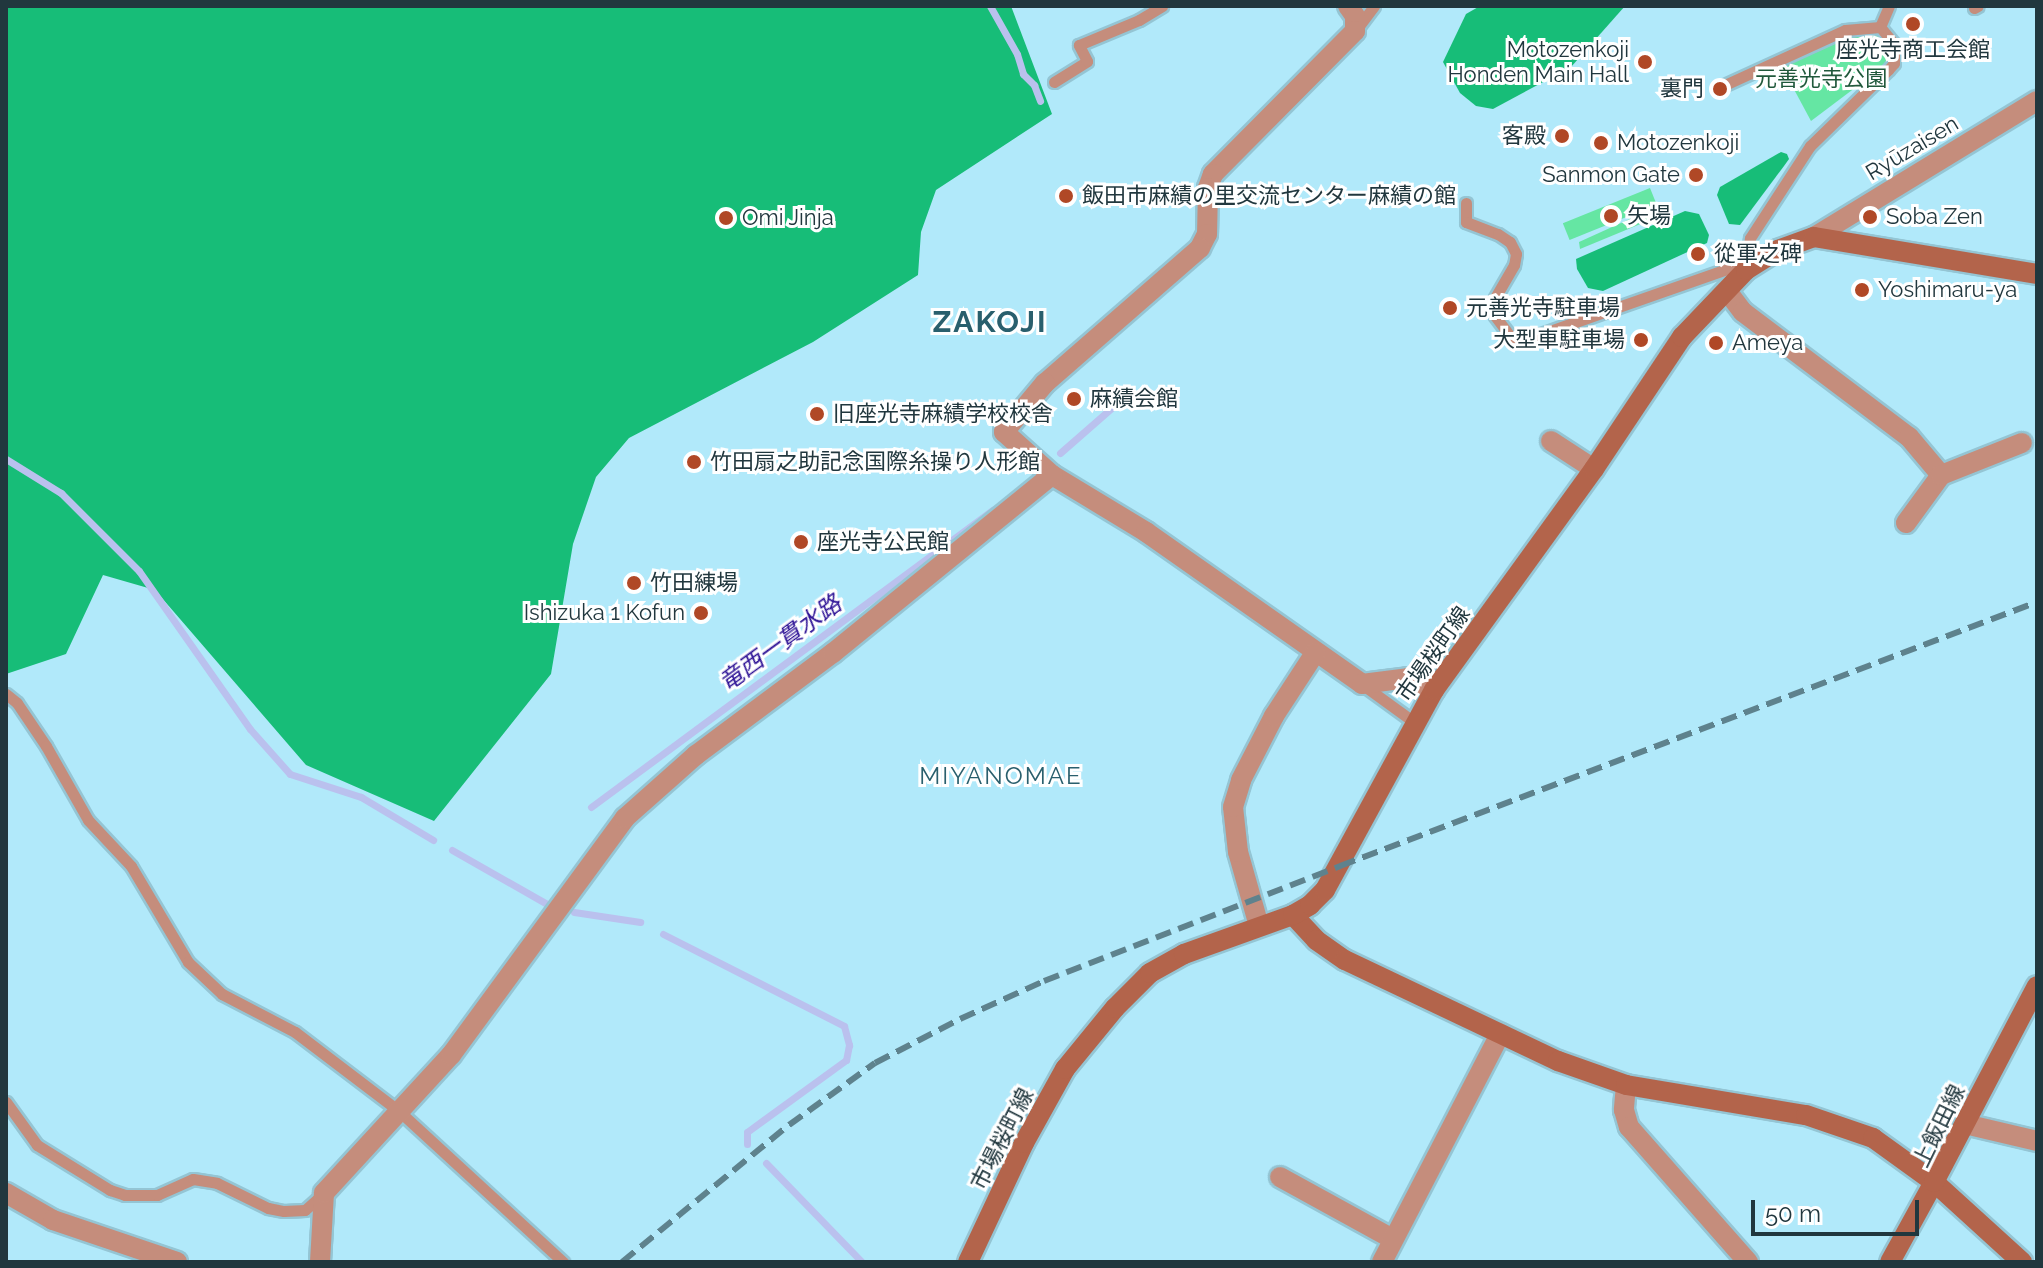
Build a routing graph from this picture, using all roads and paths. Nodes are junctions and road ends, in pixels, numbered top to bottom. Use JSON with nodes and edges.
{"nodes":[{"id":1,"x":1162,"y":6,"type":"edge"},
{"id":2,"x":1348,"y":6,"type":"edge"},
{"id":3,"x":1374,"y":6,"type":"edge"},
{"id":4,"x":1889,"y":6,"type":"edge"},
{"id":5,"x":1880,"y":27,"type":"junction"},
{"id":6,"x":1355,"y":31,"type":"junction"},
{"id":7,"x":1054,"y":82,"type":"dead end"},
{"id":8,"x":1727,"y":84,"type":"dead end"},
{"id":9,"x":2037,"y":101,"type":"edge"},
{"id":10,"x":1466,"y":203,"type":"dead end"},
{"id":11,"x":1814,"y":237,"type":"junction"},
{"id":12,"x":1746,"y":270,"type":"junction"},
{"id":13,"x":2037,"y":274,"type":"edge"},
{"id":14,"x":1727,"y":291,"type":"junction"},
{"id":15,"x":1551,"y":441,"type":"dead end"},
{"id":16,"x":2022,"y":443,"type":"dead end"},
{"id":17,"x":1594,"y":469,"type":"junction"},
{"id":18,"x":1052,"y":475,"type":"junction"},
{"id":19,"x":1941,"y":475,"type":"junction"},
{"id":20,"x":1906,"y":523,"type":"dead end"},
{"id":21,"x":1315,"y":653,"type":"junction"},
{"id":22,"x":1362,"y":684,"type":"junction"},
{"id":23,"x":1434,"y":690,"type":"junction"},
{"id":24,"x":6,"y":694,"type":"edge"},
{"id":25,"x":1414,"y":722,"type":"junction"},
{"id":26,"x":1293,"y":915,"type":"junction"},
{"id":27,"x":1259,"y":926,"type":"junction"},
{"id":28,"x":2037,"y":986,"type":"edge"},
{"id":29,"x":1500,"y":1034,"type":"junction"},
{"id":30,"x":1626,"y":1085,"type":"junction"},
{"id":31,"x":6,"y":1102,"type":"edge"},
{"id":32,"x":400,"y":1112,"type":"junction"},
{"id":33,"x":1965,"y":1124,"type":"junction"},
{"id":34,"x":2037,"y":1141,"type":"edge"},
{"id":35,"x":1280,"y":1177,"type":"dead end"},
{"id":36,"x":1934,"y":1182,"type":"junction"},
{"id":37,"x":6,"y":1193,"type":"edge"},
{"id":38,"x":324,"y":1193,"type":"junction"},
{"id":39,"x":1393,"y":1239,"type":"junction"},
{"id":40,"x":177,"y":1262,"type":"edge"},
{"id":41,"x":320,"y":1262,"type":"edge"},
{"id":42,"x":563,"y":1262,"type":"edge"},
{"id":43,"x":968,"y":1262,"type":"edge"},
{"id":44,"x":1382,"y":1262,"type":"edge"},
{"id":45,"x":1748,"y":1262,"type":"edge"},
{"id":46,"x":1890,"y":1262,"type":"edge"},
{"id":47,"x":2022,"y":1262,"type":"edge"}],
"edges":[{"from":1,"to":7,"type":"lane"},
{"from":2,"to":6,"type":"street"},
{"from":3,"to":6,"type":"lane"},
{"from":4,"to":5,"type":"lane"},
{"from":5,"to":8,"type":"lane"},
{"from":5,"to":12,"type":"lane"},
{"from":6,"to":18,"type":"street"},
{"from":9,"to":11,"type":"street","name":"Ryūzaisen"},
{"from":10,"to":12,"type":"lane"},
{"from":11,"to":12,"type":"main road","name":"市場桜町線"},
{"from":11,"to":13,"type":"main road","name":"市場桜町線"},
{"from":12,"to":14,"type":"main road","name":"市場桜町線"},
{"from":14,"to":17,"type":"main road","name":"市場桜町線"},
{"from":14,"to":19,"type":"street"},
{"from":15,"to":17,"type":"street"},
{"from":16,"to":19,"type":"street"},
{"from":17,"to":23,"type":"main road","name":"市場桜町線"},
{"from":18,"to":21,"type":"street"},
{"from":18,"to":32,"type":"street"},
{"from":19,"to":20,"type":"street"},
{"from":21,"to":22,"type":"street"},
{"from":21,"to":27,"type":"street"},
{"from":22,"to":23,"type":"street"},
{"from":22,"to":25,"type":"lane"},
{"from":23,"to":25,"type":"main road","name":"市場桜町線"},
{"from":24,"to":32,"type":"lane"},
{"from":25,"to":26,"type":"main road","name":"市場桜町線"},
{"from":26,"to":27,"type":"main road","name":"市場桜町線"},
{"from":26,"to":29,"type":"main road"},
{"from":27,"to":43,"type":"main road","name":"市場桜町線"},
{"from":28,"to":33,"type":"main road","name":"上飯田線"},
{"from":29,"to":30,"type":"main road"},
{"from":29,"to":39,"type":"street"},
{"from":30,"to":36,"type":"main road"},
{"from":30,"to":45,"type":"street"},
{"from":31,"to":38,"type":"lane"},
{"from":32,"to":38,"type":"street"},
{"from":32,"to":42,"type":"lane"},
{"from":33,"to":34,"type":"street"},
{"from":33,"to":36,"type":"main road","name":"上飯田線"},
{"from":35,"to":39,"type":"street"},
{"from":36,"to":46,"type":"main road"},
{"from":36,"to":47,"type":"main road","name":"上飯田線"},
{"from":37,"to":40,"type":"street"},
{"from":38,"to":41,"type":"street"},
{"from":39,"to":44,"type":"street"}]}
